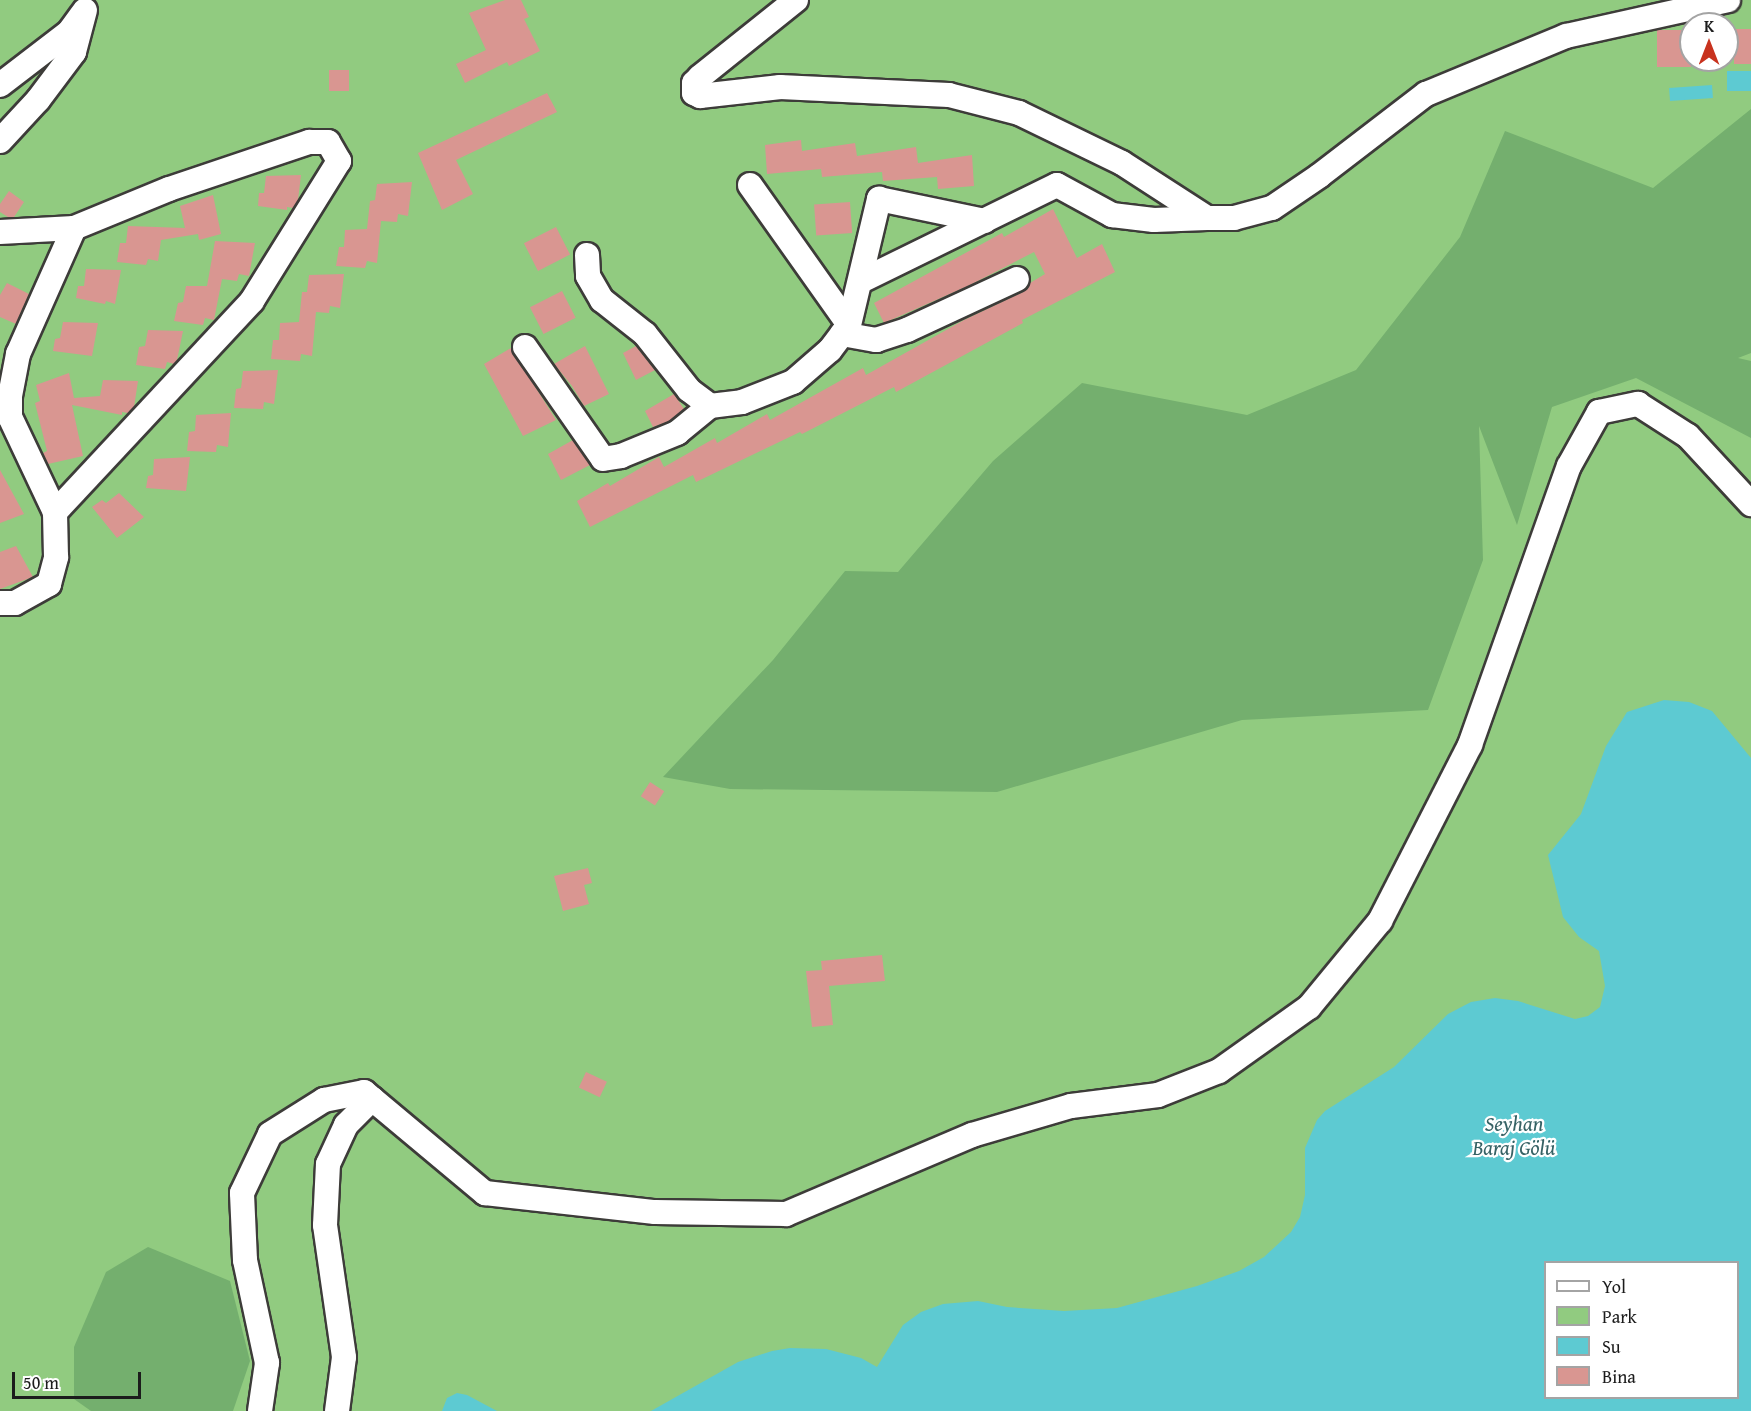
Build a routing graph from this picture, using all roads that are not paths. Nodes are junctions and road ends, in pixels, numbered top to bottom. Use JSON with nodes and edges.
{"nodes":[{"id":1,"x":796,"y":0,"type":"edge"},
{"id":2,"x":1728,"y":0,"type":"edge"},
{"id":3,"x":88,"y":5,"type":"edge"},
{"id":4,"x":0,"y":84,"type":"edge"},
{"id":5,"x":0,"y":141,"type":"edge"},
{"id":6,"x":750,"y":185,"type":"dead end"},
{"id":7,"x":1207,"y":219,"type":"junction"},
{"id":8,"x":985,"y":221,"type":"junction"},
{"id":9,"x":74,"y":228,"type":"junction"},
{"id":10,"x":1,"y":236,"type":"edge"},
{"id":11,"x":586,"y":255,"type":"dead end"},
{"id":12,"x":1017,"y":279,"type":"dead end"},
{"id":13,"x":861,"y":281,"type":"junction"},
{"id":14,"x":846,"y":329,"type":"junction"},
{"id":15,"x":525,"y":347,"type":"dead end"},
{"id":16,"x":710,"y":406,"type":"junction"},
{"id":17,"x":1751,"y":504,"type":"edge"},
{"id":18,"x":56,"y":512,"type":"junction"},
{"id":19,"x":0,"y":603,"type":"edge"},
{"id":20,"x":372,"y":1099,"type":"junction"},
{"id":21,"x":260,"y":1411,"type":"edge"},
{"id":22,"x":337,"y":1411,"type":"edge"}],
"edges":[{"from":1,"to":7,"type":"street"},
{"from":2,"to":7,"type":"street"},
{"from":3,"to":4,"type":"street"},
{"from":3,"to":5,"type":"street"},
{"from":6,"to":14,"type":"street"},
{"from":7,"to":8,"type":"street"},
{"from":8,"to":13,"type":"street"},
{"from":8,"to":13,"type":"street"},
{"from":9,"to":10,"type":"street"},
{"from":9,"to":18,"type":"street"},
{"from":9,"to":18,"type":"street"},
{"from":11,"to":16,"type":"street"},
{"from":12,"to":14,"type":"street"},
{"from":13,"to":14,"type":"street"},
{"from":14,"to":16,"type":"street"},
{"from":15,"to":16,"type":"street"},
{"from":17,"to":20,"type":"street"},
{"from":18,"to":19,"type":"street"},
{"from":20,"to":21,"type":"street"},
{"from":20,"to":22,"type":"street"}]}
